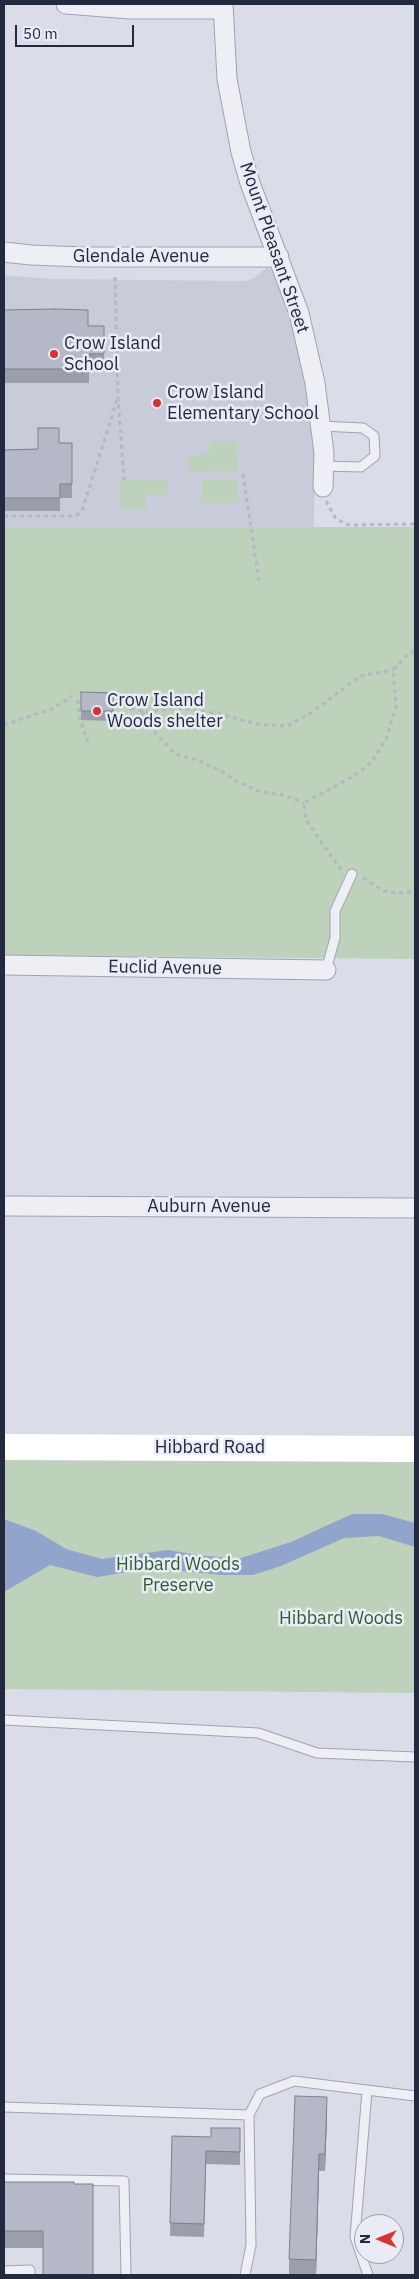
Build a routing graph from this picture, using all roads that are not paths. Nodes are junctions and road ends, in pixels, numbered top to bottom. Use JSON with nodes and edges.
{"nodes":[{"id":1,"x":66,"y":4,"type":"edge"},
{"id":2,"x":223,"y":7,"type":"edge"},
{"id":3,"x":4,"y":252,"type":"edge"},
{"id":4,"x":279,"y":257,"type":"junction"},
{"id":5,"x":322,"y":426,"type":"junction"},
{"id":6,"x":324,"y":466,"type":"junction"},
{"id":7,"x":323,"y":487,"type":"road end"},
{"id":8,"x":352,"y":874,"type":"road end"},
{"id":9,"x":4,"y":965,"type":"edge"},
{"id":10,"x":326,"y":970,"type":"joint"},
{"id":11,"x":4,"y":1206,"type":"edge"},
{"id":12,"x":415,"y":1208,"type":"edge"},
{"id":13,"x":4,"y":1447,"type":"edge"},
{"id":14,"x":415,"y":1449,"type":"edge"},
{"id":15,"x":4,"y":1720,"type":"edge"},
{"id":16,"x":415,"y":1757,"type":"edge"},
{"id":17,"x":367,"y":2090,"type":"junction"},
{"id":18,"x":415,"y":2096,"type":"edge"},
{"id":19,"x":4,"y":2107,"type":"edge"},
{"id":20,"x":250,"y":2115,"type":"junction"},
{"id":21,"x":4,"y":2179,"type":"edge"},
{"id":22,"x":4,"y":2271,"type":"edge"},
{"id":23,"x":30,"y":2275,"type":"edge"},
{"id":24,"x":126,"y":2275,"type":"edge"},
{"id":25,"x":245,"y":2275,"type":"edge"},
{"id":26,"x":368,"y":2275,"type":"edge"}],
"edges":[{"from":1,"to":2,"type":"street"},
{"from":2,"to":4,"type":"street","name":"Mount Pleasant Street"},
{"from":3,"to":4,"type":"street","name":"Glendale Avenue"},
{"from":4,"to":5,"type":"street","name":"Mount Pleasant Street"},
{"from":5,"to":6,"type":"street","name":"Mount Pleasant Street"},
{"from":5,"to":6,"type":"lane"},
{"from":6,"to":7,"type":"street","name":"Mount Pleasant Street"},
{"from":8,"to":10,"type":"lane"},
{"from":9,"to":10,"type":"street","name":"Euclid Avenue"},
{"from":11,"to":12,"type":"street","name":"Auburn Avenue"},
{"from":13,"to":14,"type":"street","name":"Hibbard Road"},
{"from":15,"to":16,"type":"lane"},
{"from":17,"to":18,"type":"lane"},
{"from":17,"to":20,"type":"lane"},
{"from":17,"to":26,"type":"lane"},
{"from":19,"to":20,"type":"lane"},
{"from":20,"to":25,"type":"lane"},
{"from":21,"to":24,"type":"lane"},
{"from":22,"to":23,"type":"lane"}]}
